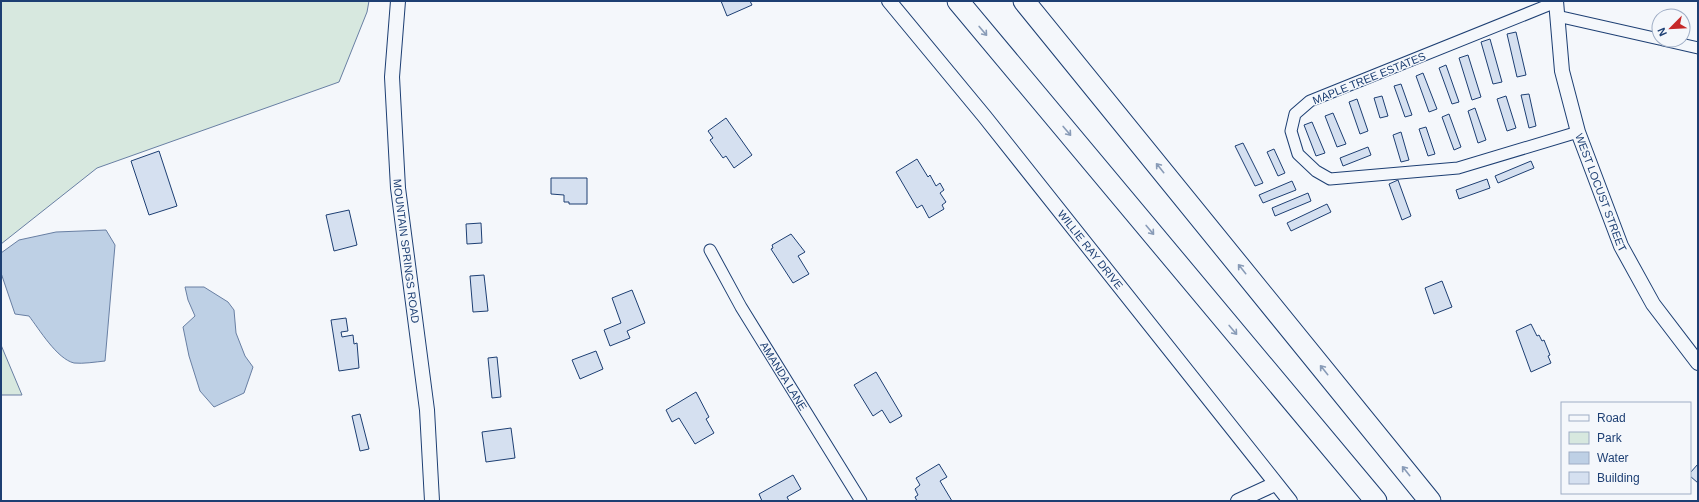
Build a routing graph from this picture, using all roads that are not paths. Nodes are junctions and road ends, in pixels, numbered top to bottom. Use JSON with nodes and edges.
{"nodes":[{"id":1,"x":398,"y":1,"type":"edge"},
{"id":2,"x":889,"y":1,"type":"edge"},
{"id":3,"x":958,"y":1,"type":"edge"},
{"id":4,"x":1024,"y":1,"type":"edge"},
{"id":5,"x":1556,"y":6,"type":"edge"},
{"id":6,"x":1651,"y":36,"type":"edge"},
{"id":7,"x":1578,"y":132,"type":"junction"},
{"id":8,"x":710,"y":250,"type":"dead end"},
{"id":9,"x":1698,"y":362,"type":"edge"},
{"id":10,"x":1275,"y":484,"type":"junction"},
{"id":11,"x":432,"y":501,"type":"edge"},
{"id":12,"x":861,"y":501,"type":"edge"},
{"id":13,"x":1238,"y":501,"type":"edge"},
{"id":14,"x":1290,"y":501,"type":"edge"},
{"id":15,"x":1376,"y":501,"type":"edge"},
{"id":16,"x":1430,"y":501,"type":"edge"}],
"edges":[{"from":1,"to":11,"type":"street","name":"MOUNTAIN SPRINGS ROAD"},
{"from":2,"to":10,"type":"street","name":"WILLIE RAY DRIVE"},
{"from":3,"to":15,"type":"highway","one_way":true},
{"from":16,"to":4,"type":"highway","one_way":true},
{"from":5,"to":6,"type":"street"},
{"from":5,"to":7,"type":"street","name":"WEST LOCUST STREET"},
{"from":5,"to":7,"type":"street","name":"MAPLE TREE ESTATES"},
{"from":7,"to":9,"type":"street","name":"WEST LOCUST STREET"},
{"from":8,"to":12,"type":"street","name":"AMANDA LANE"},
{"from":10,"to":13,"type":"street"},
{"from":10,"to":14,"type":"street","name":"WILLIE RAY DRIVE"}]}
